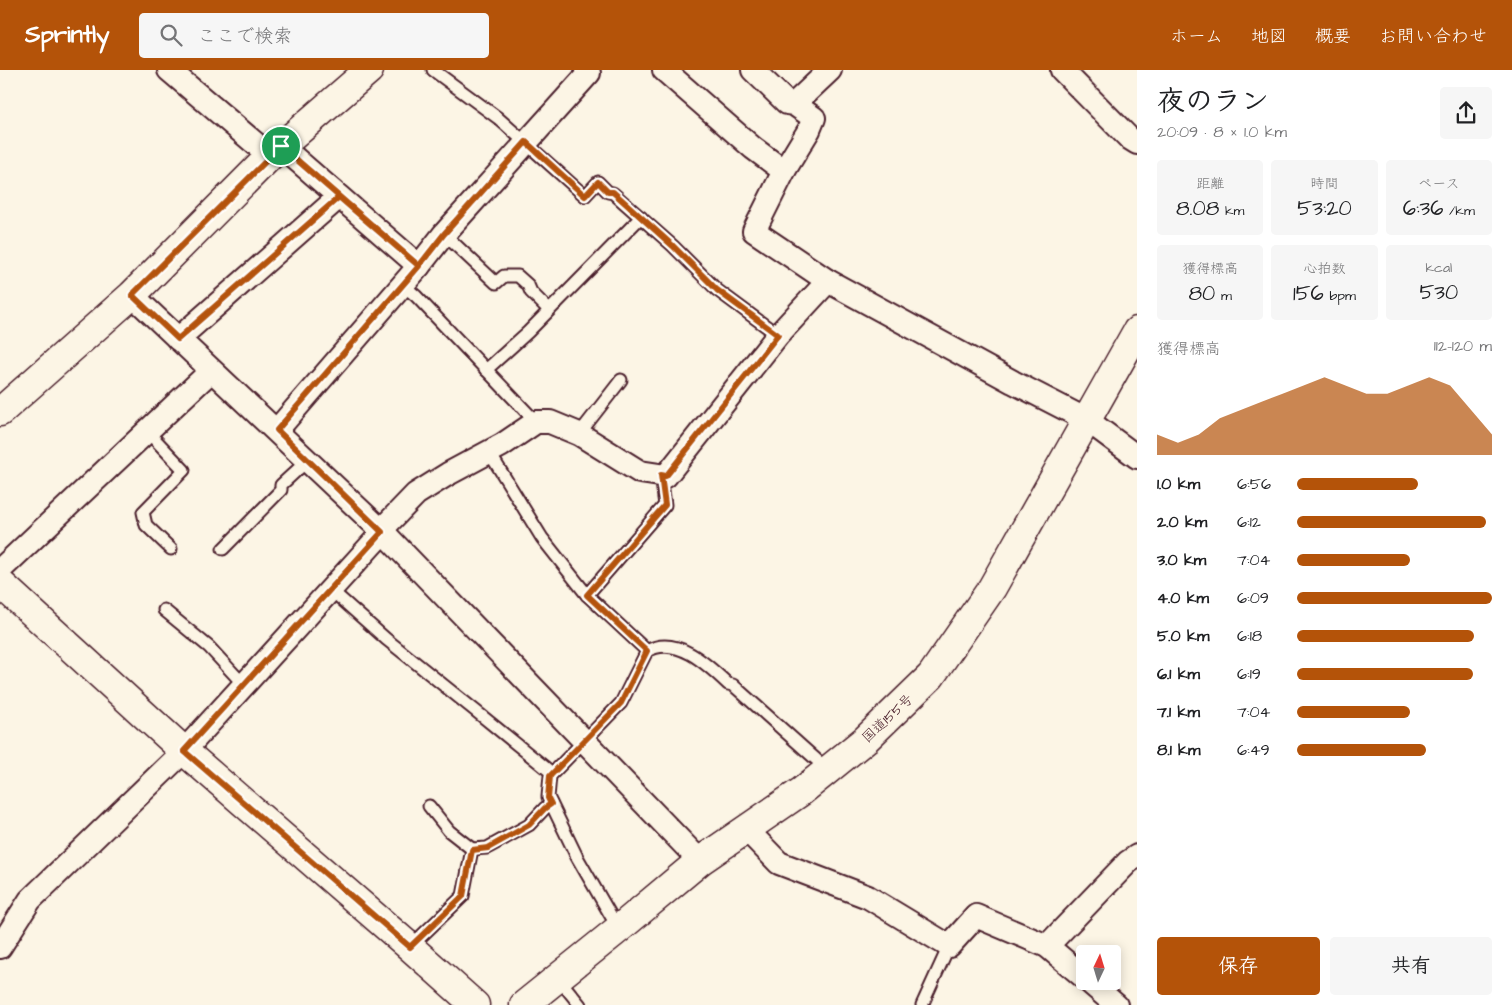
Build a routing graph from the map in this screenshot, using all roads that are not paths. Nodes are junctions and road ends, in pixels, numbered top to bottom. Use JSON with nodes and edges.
{"nodes":[{"id":1,"x":169,"y":70,"type":"edge"},
{"id":2,"x":369,"y":70,"type":"edge"},
{"id":3,"x":433,"y":70,"type":"edge"},
{"id":4,"x":586,"y":70,"type":"edge"},
{"id":5,"x":664,"y":70,"type":"edge"},
{"id":6,"x":753,"y":70,"type":"edge"},
{"id":7,"x":830,"y":70,"type":"edge"},
{"id":8,"x":1062,"y":70,"type":"edge"},
{"id":9,"x":794,"y":104,"type":"junction"},
{"id":10,"x":526,"y":142,"type":"junction"},
{"id":11,"x":1137,"y":143,"type":"edge"},
{"id":12,"x":275,"y":151,"type":"junction"},
{"id":13,"x":784,"y":171,"type":"junction"},
{"id":14,"x":339,"y":197,"type":"junction"},
{"id":15,"x":641,"y":217,"type":"junction"},
{"id":16,"x":444,"y":234,"type":"junction"},
{"id":17,"x":419,"y":266,"type":"junction"},
{"id":18,"x":828,"y":281,"type":"junction"},
{"id":19,"x":403,"y":285,"type":"junction"},
{"id":20,"x":132,"y":295,"type":"junction"},
{"id":21,"x":549,"y":310,"type":"junction"},
{"id":22,"x":1137,"y":332,"type":"edge"},
{"id":23,"x":778,"y":335,"type":"junction"},
{"id":24,"x":178,"y":339,"type":"junction"},
{"id":25,"x":486,"y":370,"type":"junction"},
{"id":26,"x":211,"y":371,"type":"junction"},
{"id":27,"x":621,"y":380,"type":"dead end"},
{"id":28,"x":0,"y":412,"type":"edge"},
{"id":29,"x":1087,"y":420,"type":"junction"},
{"id":30,"x":536,"y":422,"type":"junction"},
{"id":31,"x":277,"y":430,"type":"junction"},
{"id":32,"x":147,"y":431,"type":"junction"},
{"id":33,"x":579,"y":434,"type":"junction"},
{"id":34,"x":489,"y":452,"type":"junction"},
{"id":35,"x":1137,"y":457,"type":"edge"},
{"id":36,"x":308,"y":460,"type":"junction"},
{"id":37,"x":661,"y":475,"type":"junction"},
{"id":38,"x":382,"y":532,"type":"junction"},
{"id":39,"x":171,"y":550,"type":"dead end"},
{"id":40,"x":223,"y":550,"type":"dead end"},
{"id":41,"x":0,"y":570,"type":"edge"},
{"id":42,"x":0,"y":583,"type":"edge"},
{"id":43,"x":330,"y":589,"type":"junction"},
{"id":44,"x":587,"y":595,"type":"junction"},
{"id":45,"x":164,"y":610,"type":"dead end"},
{"id":46,"x":647,"y":651,"type":"junction"},
{"id":47,"x":244,"y":686,"type":"junction"},
{"id":48,"x":584,"y":741,"type":"junction"},
{"id":49,"x":184,"y":751,"type":"junction"},
{"id":50,"x":828,"y":770,"type":"junction"},
{"id":51,"x":552,"y":774,"type":"junction"},
{"id":52,"x":551,"y":804,"type":"junction"},
{"id":53,"x":429,"y":806,"type":"dead end"},
{"id":54,"x":746,"y":830,"type":"junction"},
{"id":55,"x":472,"y":850,"type":"junction"},
{"id":56,"x":1137,"y":856,"type":"edge"},
{"id":57,"x":700,"y":861,"type":"junction"},
{"id":58,"x":621,"y":927,"type":"junction"},
{"id":59,"x":948,"y":946,"type":"junction"},
{"id":60,"x":1047,"y":946,"type":"junction"},
{"id":61,"x":0,"y":947,"type":"edge"},
{"id":62,"x":410,"y":947,"type":"junction"},
{"id":63,"x":1076,"y":970,"type":"edge"},
{"id":64,"x":558,"y":978,"type":"junction"},
{"id":65,"x":1098,"y":990,"type":"edge"},
{"id":66,"x":475,"y":1005,"type":"edge"},
{"id":67,"x":524,"y":1005,"type":"edge"},
{"id":68,"x":580,"y":1005,"type":"edge"},
{"id":69,"x":922,"y":1005,"type":"edge"},
{"id":70,"x":1116,"y":1005,"type":"edge"}],
"edges":[{"from":1,"to":12,"type":"street"},
{"from":2,"to":12,"type":"main road"},
{"from":3,"to":10,"type":"lane"},
{"from":4,"to":10,"type":"street"},
{"from":5,"to":13,"type":"street"},
{"from":6,"to":9,"type":"street"},
{"from":7,"to":9,"type":"street"},
{"from":8,"to":11,"type":"street"},
{"from":9,"to":13,"type":"street"},
{"from":10,"to":15,"type":"lane"},
{"from":10,"to":16,"type":"street"},
{"from":12,"to":14,"type":"street"},
{"from":12,"to":20,"type":"main road"},
{"from":13,"to":18,"type":"street"},
{"from":14,"to":17,"type":"street"},
{"from":14,"to":24,"type":"street"},
{"from":15,"to":21,"type":"lane"},
{"from":15,"to":23,"type":"lane"},
{"from":16,"to":17,"type":"street"},
{"from":16,"to":21,"type":"lane"},
{"from":17,"to":19,"type":"street"},
{"from":18,"to":23,"type":"street"},
{"from":18,"to":29,"type":"street"},
{"from":19,"to":25,"type":"lane"},
{"from":19,"to":31,"type":"street"},
{"from":20,"to":24,"type":"street"},
{"from":20,"to":28,"type":"main road"},
{"from":21,"to":25,"type":"lane"},
{"from":22,"to":29,"type":"main road","name":"国道155号"},
{"from":23,"to":37,"type":"street"},
{"from":24,"to":26,"type":"street"},
{"from":25,"to":30,"type":"lane"},
{"from":26,"to":31,"type":"street"},
{"from":26,"to":32,"type":"street"},
{"from":27,"to":33,"type":"lane"},
{"from":29,"to":35,"type":"street"},
{"from":29,"to":50,"type":"main road","name":"国道155号"},
{"from":30,"to":33,"type":"street"},
{"from":30,"to":34,"type":"street"},
{"from":31,"to":36,"type":"street"},
{"from":32,"to":39,"type":"lane"},
{"from":32,"to":41,"type":"street"},
{"from":33,"to":37,"type":"street"},
{"from":34,"to":38,"type":"street"},
{"from":34,"to":44,"type":"lane"},
{"from":36,"to":38,"type":"street"},
{"from":36,"to":40,"type":"lane"},
{"from":37,"to":44,"type":"lane"},
{"from":38,"to":43,"type":"street"},
{"from":38,"to":48,"type":"street"},
{"from":42,"to":49,"type":"main road"},
{"from":43,"to":47,"type":"street"},
{"from":43,"to":51,"type":"lane"},
{"from":44,"to":46,"type":"lane"},
{"from":45,"to":47,"type":"lane"},
{"from":46,"to":48,"type":"lane"},
{"from":46,"to":50,"type":"lane"},
{"from":47,"to":49,"type":"street"},
{"from":48,"to":51,"type":"lane"},
{"from":48,"to":57,"type":"street"},
{"from":49,"to":61,"type":"street"},
{"from":49,"to":62,"type":"main road"},
{"from":50,"to":54,"type":"main road","name":"国道155号"},
{"from":51,"to":52,"type":"lane"},
{"from":52,"to":55,"type":"lane"},
{"from":52,"to":58,"type":"lane"},
{"from":53,"to":55,"type":"lane"},
{"from":54,"to":57,"type":"main road","name":"国道155号"},
{"from":54,"to":59,"type":"street"},
{"from":55,"to":62,"type":"lane"},
{"from":56,"to":60,"type":"street"},
{"from":57,"to":58,"type":"main road","name":"国道155号"},
{"from":58,"to":64,"type":"main road","name":"国道155号"},
{"from":59,"to":60,"type":"street"},
{"from":59,"to":69,"type":"lane"},
{"from":60,"to":63,"type":"street"},
{"from":62,"to":66,"type":"main road"},
{"from":64,"to":67,"type":"main road","name":"国道155号"},
{"from":64,"to":68,"type":"lane"},
{"from":65,"to":70,"type":"street"}]}
